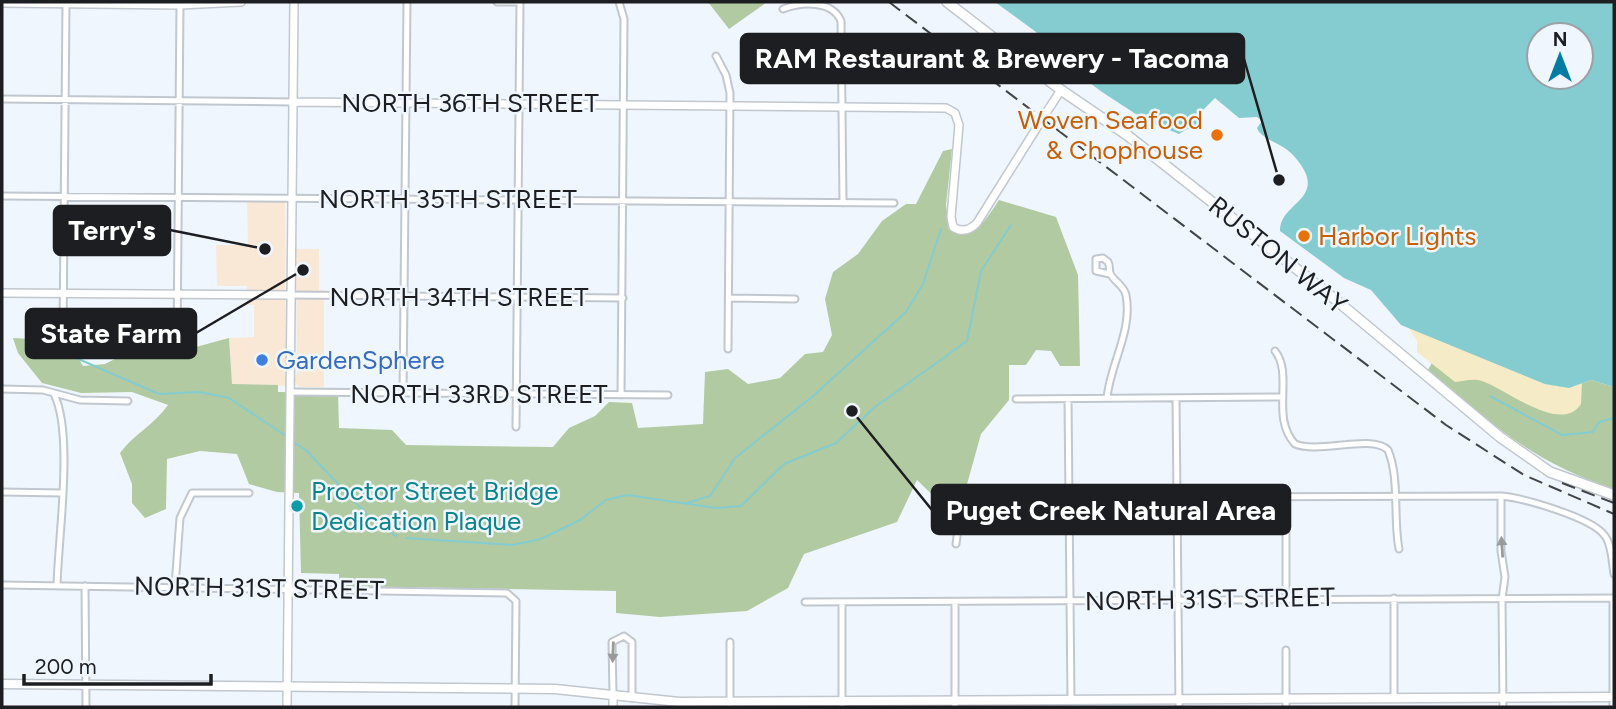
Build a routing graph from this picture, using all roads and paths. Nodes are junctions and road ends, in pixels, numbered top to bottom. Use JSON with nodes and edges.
{"nodes":[{"id":1,"x":27,"y":2,"type":"edge"},
{"id":2,"x":213,"y":2,"type":"edge"},
{"id":3,"x":241,"y":2,"type":"edge"},
{"id":4,"x":294,"y":2,"type":"edge"},
{"id":5,"x":408,"y":2,"type":"edge"},
{"id":6,"x":497,"y":2,"type":"edge"},
{"id":7,"x":520,"y":2,"type":"edge"},
{"id":8,"x":620,"y":2,"type":"edge"},
{"id":9,"x":947,"y":2,"type":"edge"},
{"id":10,"x":2,"y":3,"type":"edge"},
{"id":11,"x":66,"y":3,"type":"edge"},
{"id":12,"x":132,"y":3,"type":"edge"},
{"id":13,"x":180,"y":5,"type":"junction"},
{"id":14,"x":783,"y":9,"type":"dead end"},
{"id":15,"x":716,"y":56,"type":"dead end"},
{"id":16,"x":1061,"y":90,"type":"junction"},
{"id":17,"x":2,"y":99,"type":"edge"},
{"id":18,"x":66,"y":100,"type":"junction"},
{"id":19,"x":179,"y":101,"type":"junction"},
{"id":20,"x":293,"y":102,"type":"junction"},
{"id":21,"x":407,"y":102,"type":"junction"},
{"id":22,"x":519,"y":104,"type":"junction"},
{"id":23,"x":623,"y":104,"type":"junction"},
{"id":24,"x":730,"y":104,"type":"junction"},
{"id":25,"x":843,"y":106,"type":"junction"},
{"id":26,"x":2,"y":196,"type":"edge"},
{"id":27,"x":64,"y":197,"type":"junction"},
{"id":28,"x":178,"y":197,"type":"junction"},
{"id":29,"x":292,"y":198,"type":"junction"},
{"id":30,"x":405,"y":199,"type":"junction"},
{"id":31,"x":519,"y":200,"type":"junction"},
{"id":32,"x":624,"y":201,"type":"junction"},
{"id":33,"x":730,"y":202,"type":"junction"},
{"id":34,"x":843,"y":203,"type":"junction"},
{"id":35,"x":894,"y":203,"type":"dead end"},
{"id":36,"x":1110,"y":274,"type":"dead end"},
{"id":37,"x":2,"y":293,"type":"edge"},
{"id":38,"x":63,"y":293,"type":"junction"},
{"id":39,"x":177,"y":294,"type":"junction"},
{"id":40,"x":291,"y":295,"type":"junction"},
{"id":41,"x":404,"y":296,"type":"junction"},
{"id":42,"x":518,"y":297,"type":"junction"},
{"id":43,"x":623,"y":298,"type":"junction"},
{"id":44,"x":729,"y":298,"type":"junction"},
{"id":45,"x":795,"y":299,"type":"dead end"},
{"id":46,"x":63,"y":336,"type":"dead end"},
{"id":47,"x":177,"y":343,"type":"dead end"},
{"id":48,"x":729,"y":349,"type":"dead end"},
{"id":49,"x":1275,"y":351,"type":"dead end"},
{"id":50,"x":2,"y":389,"type":"edge"},
{"id":51,"x":404,"y":393,"type":"junction"},
{"id":52,"x":54,"y":394,"type":"junction"},
{"id":53,"x":517,"y":394,"type":"junction"},
{"id":54,"x":621,"y":394,"type":"junction"},
{"id":55,"x":668,"y":395,"type":"dead end"},
{"id":56,"x":289,"y":396,"type":"junction"},
{"id":57,"x":1282,"y":397,"type":"junction"},
{"id":58,"x":1107,"y":398,"type":"junction"},
{"id":59,"x":1176,"y":398,"type":"junction"},
{"id":60,"x":1016,"y":399,"type":"dead end"},
{"id":61,"x":1068,"y":399,"type":"junction"},
{"id":62,"x":128,"y":401,"type":"dead end"},
{"id":63,"x":516,"y":427,"type":"dead end"},
{"id":64,"x":2,"y":492,"type":"edge"},
{"id":65,"x":62,"y":493,"type":"junction"},
{"id":66,"x":249,"y":493,"type":"dead end"},
{"id":67,"x":1614,"y":495,"type":"edge"},
{"id":68,"x":1393,"y":496,"type":"junction"},
{"id":69,"x":1502,"y":496,"type":"junction"},
{"id":70,"x":1177,"y":498,"type":"junction"},
{"id":71,"x":1068,"y":499,"type":"junction"},
{"id":72,"x":1286,"y":532,"type":"dead end"},
{"id":73,"x":956,"y":544,"type":"dead end"},
{"id":74,"x":1399,"y":549,"type":"dead end"},
{"id":75,"x":1614,"y":574,"type":"edge"},
{"id":76,"x":2,"y":585,"type":"edge"},
{"id":77,"x":57,"y":586,"type":"junction"},
{"id":78,"x":85,"y":586,"type":"junction"},
{"id":79,"x":175,"y":586,"type":"junction"},
{"id":80,"x":288,"y":588,"type":"junction"},
{"id":81,"x":1394,"y":598,"type":"junction"},
{"id":82,"x":1613,"y":598,"type":"edge"},
{"id":83,"x":1286,"y":599,"type":"junction"},
{"id":84,"x":1502,"y":599,"type":"junction"},
{"id":85,"x":1178,"y":600,"type":"junction"},
{"id":86,"x":1069,"y":601,"type":"junction"},
{"id":87,"x":806,"y":602,"type":"dead end"},
{"id":88,"x":842,"y":602,"type":"junction"},
{"id":89,"x":955,"y":602,"type":"junction"},
{"id":90,"x":730,"y":642,"type":"dead end"},
{"id":91,"x":1286,"y":650,"type":"dead end"},
{"id":92,"x":2,"y":684,"type":"edge"},
{"id":93,"x":85,"y":684,"type":"junction"},
{"id":94,"x":287,"y":686,"type":"junction"},
{"id":95,"x":515,"y":688,"type":"junction"},
{"id":96,"x":613,"y":694,"type":"junction"},
{"id":97,"x":1394,"y":697,"type":"junction"},
{"id":98,"x":1503,"y":697,"type":"junction"},
{"id":99,"x":1614,"y":697,"type":"edge"},
{"id":100,"x":632,"y":703,"type":"edge"},
{"id":101,"x":1179,"y":703,"type":"edge"},
{"id":102,"x":1286,"y":703,"type":"edge"},
{"id":103,"x":955,"y":704,"type":"edge"},
{"id":104,"x":1070,"y":704,"type":"edge"},
{"id":105,"x":730,"y":705,"type":"edge"},
{"id":106,"x":842,"y":705,"type":"edge"},
{"id":107,"x":86,"y":707,"type":"edge"},
{"id":108,"x":287,"y":707,"type":"edge"},
{"id":109,"x":515,"y":707,"type":"edge"},
{"id":110,"x":613,"y":707,"type":"edge"},
{"id":111,"x":1503,"y":707,"type":"edge"},
{"id":112,"x":1613,"y":707,"type":"edge"}],
"edges":[{"from":1,"to":10,"type":"street"},
{"from":1,"to":11,"type":"street"},
{"from":2,"to":3,"type":"street"},
{"from":2,"to":13,"type":"street"},
{"from":4,"to":20,"type":"street"},
{"from":5,"to":21,"type":"street"},
{"from":6,"to":7,"type":"street"},
{"from":7,"to":22,"type":"street"},
{"from":8,"to":23,"type":"street"},
{"from":9,"to":16,"type":"main road","name":"RUSTON WAY"},
{"from":11,"to":12,"type":"street"},
{"from":11,"to":18,"type":"street"},
{"from":12,"to":13,"type":"street"},
{"from":13,"to":19,"type":"street"},
{"from":14,"to":25,"type":"street"},
{"from":15,"to":24,"type":"street"},
{"from":16,"to":25,"type":"street","name":"NORTH 36TH STREET"},
{"from":16,"to":67,"type":"main road","name":"RUSTON WAY"},
{"from":17,"to":18,"type":"street","name":"NORTH 36TH STREET"},
{"from":18,"to":19,"type":"street","name":"NORTH 36TH STREET"},
{"from":18,"to":27,"type":"street"},
{"from":19,"to":20,"type":"street","name":"NORTH 36TH STREET"},
{"from":19,"to":28,"type":"street"},
{"from":20,"to":21,"type":"street","name":"NORTH 36TH STREET"},
{"from":20,"to":29,"type":"street"},
{"from":21,"to":22,"type":"street","name":"NORTH 36TH STREET"},
{"from":21,"to":30,"type":"street"},
{"from":22,"to":23,"type":"street","name":"NORTH 36TH STREET"},
{"from":22,"to":31,"type":"street"},
{"from":23,"to":24,"type":"street","name":"NORTH 36TH STREET"},
{"from":23,"to":32,"type":"street"},
{"from":24,"to":25,"type":"street","name":"NORTH 36TH STREET"},
{"from":24,"to":33,"type":"street"},
{"from":25,"to":34,"type":"street"},
{"from":26,"to":27,"type":"street","name":"NORTH 35TH STREET"},
{"from":27,"to":28,"type":"street","name":"NORTH 35TH STREET"},
{"from":27,"to":38,"type":"street"},
{"from":28,"to":29,"type":"street","name":"NORTH 35TH STREET"},
{"from":28,"to":39,"type":"street"},
{"from":29,"to":30,"type":"street","name":"NORTH 35TH STREET"},
{"from":29,"to":40,"type":"street"},
{"from":30,"to":31,"type":"street","name":"NORTH 35TH STREET"},
{"from":30,"to":41,"type":"street"},
{"from":31,"to":32,"type":"street","name":"NORTH 35TH STREET"},
{"from":31,"to":42,"type":"street"},
{"from":32,"to":33,"type":"street","name":"NORTH 35TH STREET"},
{"from":32,"to":43,"type":"street"},
{"from":33,"to":34,"type":"street","name":"NORTH 35TH STREET"},
{"from":33,"to":44,"type":"street"},
{"from":34,"to":35,"type":"street","name":"NORTH 35TH STREET"},
{"from":36,"to":58,"type":"street"},
{"from":37,"to":38,"type":"street","name":"NORTH 34TH STREET"},
{"from":38,"to":39,"type":"street","name":"NORTH 34TH STREET"},
{"from":38,"to":46,"type":"street"},
{"from":39,"to":40,"type":"street","name":"NORTH 34TH STREET"},
{"from":39,"to":47,"type":"street"},
{"from":40,"to":41,"type":"street","name":"NORTH 34TH STREET"},
{"from":40,"to":56,"type":"street"},
{"from":41,"to":42,"type":"street","name":"NORTH 34TH STREET"},
{"from":41,"to":51,"type":"street"},
{"from":42,"to":43,"type":"street","name":"NORTH 34TH STREET"},
{"from":42,"to":53,"type":"street"},
{"from":43,"to":54,"type":"street"},
{"from":44,"to":45,"type":"street"},
{"from":44,"to":48,"type":"street"},
{"from":49,"to":57,"type":"street"},
{"from":50,"to":52,"type":"street"},
{"from":51,"to":53,"type":"street","name":"NORTH 33RD STREET"},
{"from":51,"to":56,"type":"street","name":"NORTH 33RD STREET"},
{"from":52,"to":62,"type":"street"},
{"from":52,"to":65,"type":"street"},
{"from":53,"to":54,"type":"street","name":"NORTH 33RD STREET"},
{"from":53,"to":63,"type":"street"},
{"from":54,"to":55,"type":"street","name":"NORTH 33RD STREET"},
{"from":56,"to":80,"type":"street"},
{"from":57,"to":59,"type":"street"},
{"from":57,"to":68,"type":"street"},
{"from":58,"to":59,"type":"street"},
{"from":58,"to":61,"type":"street"},
{"from":59,"to":70,"type":"street"},
{"from":60,"to":61,"type":"street"},
{"from":61,"to":71,"type":"street"},
{"from":64,"to":65,"type":"street"},
{"from":65,"to":77,"type":"street"},
{"from":66,"to":79,"type":"street"},
{"from":68,"to":69,"type":"street"},
{"from":68,"to":70,"type":"street"},
{"from":68,"to":74,"type":"street"},
{"from":69,"to":75,"type":"street"},
{"from":84,"to":69,"type":"street","one_way":true},
{"from":70,"to":71,"type":"street"},
{"from":70,"to":85,"type":"street"},
{"from":71,"to":73,"type":"street"},
{"from":71,"to":86,"type":"street"},
{"from":72,"to":83,"type":"street"},
{"from":76,"to":77,"type":"street","name":"NORTH 31ST STREET"},
{"from":77,"to":78,"type":"street","name":"NORTH 31ST STREET"},
{"from":78,"to":79,"type":"street","name":"NORTH 31ST STREET"},
{"from":78,"to":93,"type":"street"},
{"from":79,"to":80,"type":"street","name":"NORTH 31ST STREET"},
{"from":80,"to":94,"type":"street"},
{"from":80,"to":95,"type":"street","name":"NORTH 31ST STREET"},
{"from":81,"to":83,"type":"street","name":"NORTH 31ST STREET"},
{"from":81,"to":84,"type":"street","name":"NORTH 31ST STREET"},
{"from":81,"to":97,"type":"street"},
{"from":82,"to":84,"type":"street","name":"NORTH 31ST STREET"},
{"from":82,"to":99,"type":"street"},
{"from":83,"to":85,"type":"street","name":"NORTH 31ST STREET"},
{"from":84,"to":98,"type":"street"},
{"from":85,"to":86,"type":"street","name":"NORTH 31ST STREET"},
{"from":85,"to":101,"type":"street"},
{"from":86,"to":89,"type":"street","name":"NORTH 31ST STREET"},
{"from":86,"to":104,"type":"street"},
{"from":87,"to":88,"type":"street","name":"NORTH 31ST STREET"},
{"from":88,"to":89,"type":"street","name":"NORTH 31ST STREET"},
{"from":88,"to":106,"type":"street"},
{"from":89,"to":103,"type":"street"},
{"from":90,"to":105,"type":"street"},
{"from":91,"to":102,"type":"street"},
{"from":92,"to":93,"type":"main road"},
{"from":93,"to":94,"type":"main road"},
{"from":93,"to":107,"type":"street"},
{"from":94,"to":95,"type":"main road"},
{"from":94,"to":108,"type":"street"},
{"from":95,"to":96,"type":"main road"},
{"from":95,"to":109,"type":"street"},
{"from":96,"to":100,"type":"main road"},
{"from":100,"to":96,"type":"street","one_way":true},
{"from":96,"to":110,"type":"street"},
{"from":97,"to":98,"type":"main road"},
{"from":97,"to":102,"type":"main road"},
{"from":98,"to":99,"type":"main road"},
{"from":98,"to":111,"type":"street"},
{"from":99,"to":112,"type":"street"},
{"from":100,"to":105,"type":"main road"},
{"from":101,"to":102,"type":"main road"},
{"from":101,"to":104,"type":"main road"},
{"from":103,"to":104,"type":"main road"},
{"from":103,"to":106,"type":"main road"},
{"from":105,"to":106,"type":"main road"}]}
